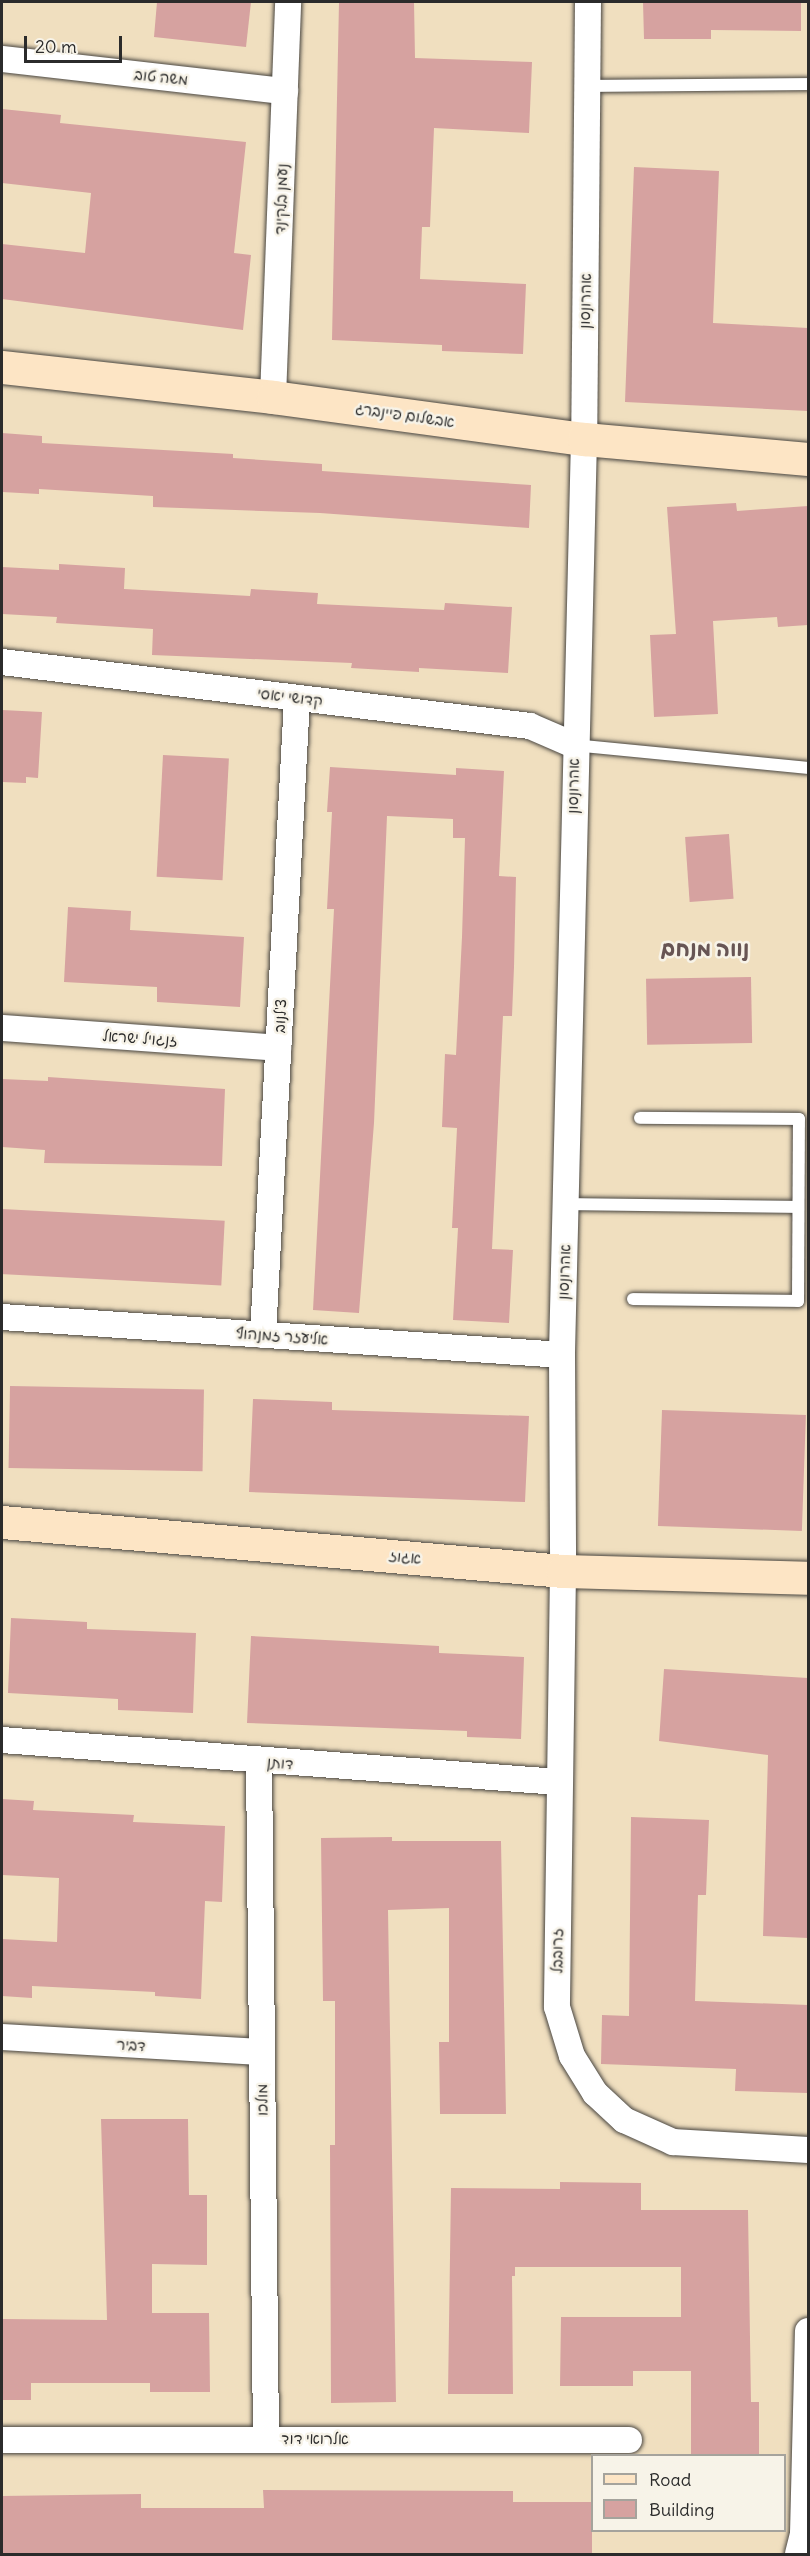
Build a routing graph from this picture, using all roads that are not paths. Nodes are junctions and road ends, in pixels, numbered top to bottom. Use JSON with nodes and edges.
{"nodes":[{"id":1,"x":288,"y":2,"type":"edge"},
{"id":2,"x":588,"y":2,"type":"edge"},
{"id":3,"x":2,"y":59,"type":"edge"},
{"id":4,"x":808,"y":84,"type":"edge"},
{"id":5,"x":587,"y":86,"type":"junction"},
{"id":6,"x":285,"y":91,"type":"junction"},
{"id":7,"x":2,"y":367,"type":"edge"},
{"id":8,"x":273,"y":397,"type":"junction"},
{"id":9,"x":584,"y":439,"type":"junction"},
{"id":10,"x":808,"y":459,"type":"edge"},
{"id":11,"x":2,"y":662,"type":"edge"},
{"id":12,"x":297,"y":698,"type":"junction"},
{"id":13,"x":574,"y":746,"type":"junction"},
{"id":14,"x":808,"y":768,"type":"edge"},
{"id":15,"x":2,"y":1028,"type":"edge"},
{"id":16,"x":278,"y":1048,"type":"junction"},
{"id":17,"x":640,"y":1118,"type":"dead end"},
{"id":18,"x":567,"y":1204,"type":"junction"},
{"id":19,"x":798,"y":1207,"type":"junction"},
{"id":20,"x":633,"y":1299,"type":"dead end"},
{"id":21,"x":2,"y":1317,"type":"edge"},
{"id":22,"x":263,"y":1335,"type":"junction"},
{"id":23,"x":562,"y":1355,"type":"junction"},
{"id":24,"x":2,"y":1522,"type":"edge"},
{"id":25,"x":563,"y":1571,"type":"junction"},
{"id":26,"x":808,"y":1578,"type":"edge"},
{"id":27,"x":2,"y":1740,"type":"edge"},
{"id":28,"x":259,"y":1761,"type":"junction"},
{"id":29,"x":558,"y":1782,"type":"junction"},
{"id":30,"x":2,"y":2037,"type":"edge"},
{"id":31,"x":261,"y":2052,"type":"junction"},
{"id":32,"x":808,"y":2150,"type":"edge"},
{"id":33,"x":808,"y":2331,"type":"edge"},
{"id":34,"x":266,"y":2439,"type":"junction"},
{"id":35,"x":2,"y":2440,"type":"edge"},
{"id":36,"x":629,"y":2440,"type":"dead end"},
{"id":37,"x":798,"y":2554,"type":"edge"}],
"edges":[{"from":1,"to":6,"type":"street","name":"נעמן בלקינד"},
{"from":2,"to":5,"type":"street","name":"אהרונסון"},
{"from":3,"to":6,"type":"street","name":"משה טוב"},
{"from":4,"to":5,"type":"lane"},
{"from":5,"to":9,"type":"street","name":"אהרונסון"},
{"from":6,"to":8,"type":"street","name":"נעמן בלקינד"},
{"from":7,"to":8,"type":"street","name":"אבשלום פיינברג"},
{"from":8,"to":9,"type":"street","name":"אבשלום פיינברג"},
{"from":9,"to":10,"type":"street","name":"אבשלום פיינברג"},
{"from":9,"to":13,"type":"street","name":"אהרונסון"},
{"from":11,"to":12,"type":"street","name":"קדושי יאסי"},
{"from":12,"to":13,"type":"street","name":"קדושי יאסי"},
{"from":12,"to":16,"type":"street","name":"צ'לנוב"},
{"from":13,"to":14,"type":"lane"},
{"from":13,"to":18,"type":"street","name":"אהרונסון"},
{"from":15,"to":16,"type":"street","name":"זנגויל ישראל"},
{"from":16,"to":22,"type":"street","name":"צ'לנוב"},
{"from":17,"to":19,"type":"lane"},
{"from":18,"to":19,"type":"lane"},
{"from":18,"to":23,"type":"street","name":"אהרונסון"},
{"from":19,"to":20,"type":"lane"},
{"from":21,"to":22,"type":"street","name":"אליעזר זמנהוף"},
{"from":22,"to":23,"type":"street","name":"אליעזר זמנהוף"},
{"from":23,"to":25,"type":"street","name":"אהרונסון"},
{"from":24,"to":25,"type":"street","name":"אגוז"},
{"from":25,"to":26,"type":"street","name":"אגוז"},
{"from":25,"to":29,"type":"street","name":"זרובבל"},
{"from":27,"to":28,"type":"street","name":"דותן"},
{"from":28,"to":29,"type":"street","name":"דותן"},
{"from":28,"to":31,"type":"street","name":"מולכו"},
{"from":29,"to":32,"type":"street","name":"זרובבל"},
{"from":30,"to":31,"type":"street","name":"דביר"},
{"from":31,"to":34,"type":"street","name":"מולכו"},
{"from":33,"to":37,"type":"street"},
{"from":34,"to":35,"type":"street","name":"אלרואי דוד"},
{"from":34,"to":36,"type":"street","name":"אלרואי דוד"}]}
